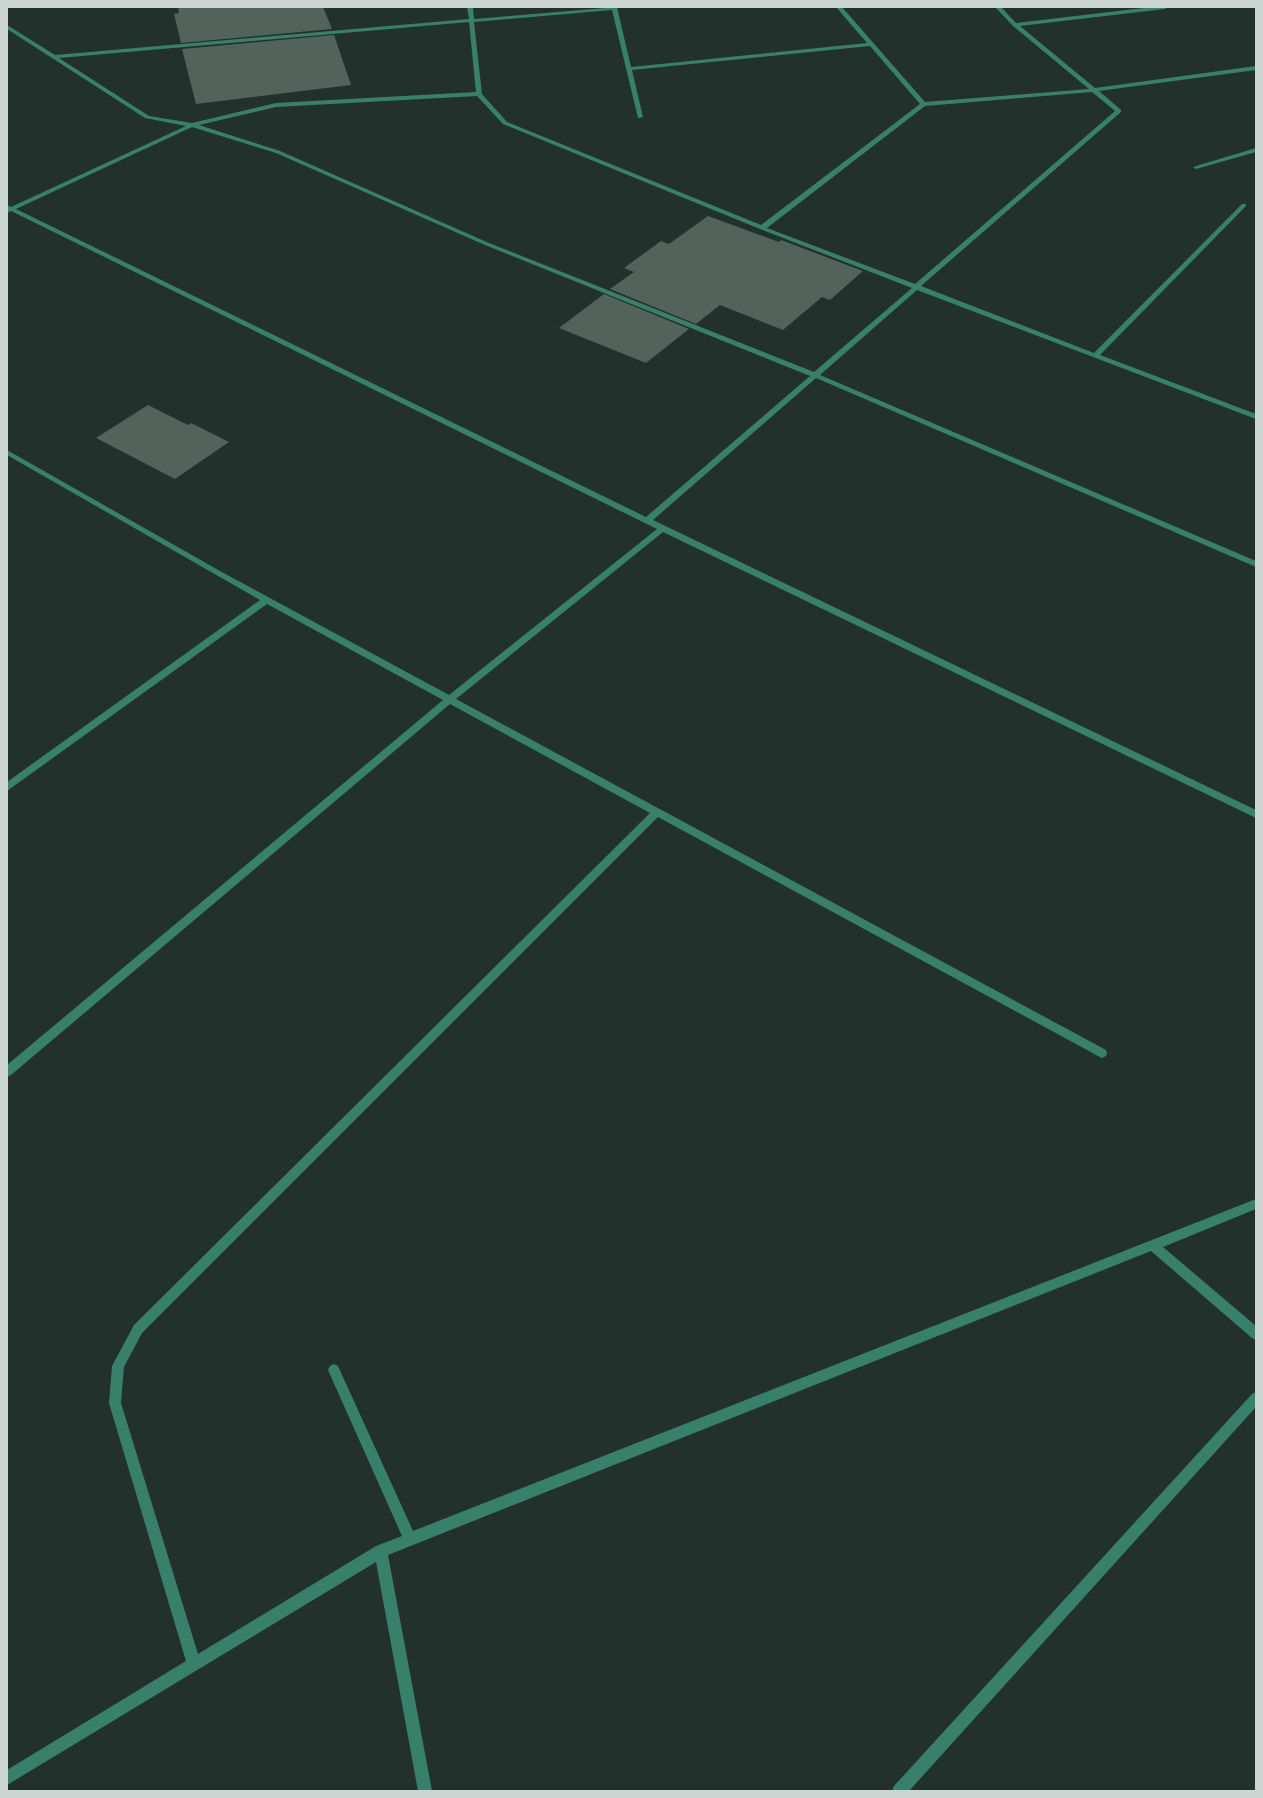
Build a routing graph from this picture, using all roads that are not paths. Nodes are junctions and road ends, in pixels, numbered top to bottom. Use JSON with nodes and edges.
{"nodes":[{"id":1,"x":470,"y":7,"type":"edge"},
{"id":2,"x":614,"y":7,"type":"edge"},
{"id":3,"x":838,"y":7,"type":"edge"},
{"id":4,"x":998,"y":7,"type":"edge"},
{"id":5,"x":1164,"y":7,"type":"edge"},
{"id":6,"x":472,"y":20,"type":"junction"},
{"id":7,"x":1015,"y":25,"type":"junction"},
{"id":8,"x":7,"y":26,"type":"edge"},
{"id":9,"x":871,"y":44,"type":"junction"},
{"id":10,"x":54,"y":57,"type":"junction"},
{"id":11,"x":1256,"y":68,"type":"edge"},
{"id":12,"x":628,"y":69,"type":"junction"},
{"id":13,"x":1094,"y":90,"type":"junction"},
{"id":14,"x":479,"y":94,"type":"junction"},
{"id":15,"x":923,"y":104,"type":"junction"},
{"id":16,"x":640,"y":117,"type":"dead end"},
{"id":17,"x":192,"y":125,"type":"junction"},
{"id":18,"x":1256,"y":150,"type":"edge"},
{"id":19,"x":1196,"y":167,"type":"dead end"},
{"id":20,"x":1244,"y":205,"type":"dead end"},
{"id":21,"x":8,"y":210,"type":"edge"},
{"id":22,"x":762,"y":228,"type":"junction"},
{"id":23,"x":916,"y":288,"type":"junction"},
{"id":24,"x":1095,"y":356,"type":"junction"},
{"id":25,"x":815,"y":375,"type":"junction"},
{"id":26,"x":1256,"y":417,"type":"edge"},
{"id":27,"x":7,"y":452,"type":"edge"},
{"id":28,"x":647,"y":521,"type":"junction"},
{"id":29,"x":663,"y":528,"type":"junction"},
{"id":30,"x":1256,"y":564,"type":"edge"},
{"id":31,"x":267,"y":600,"type":"junction"},
{"id":32,"x":450,"y":699,"type":"junction"},
{"id":33,"x":7,"y":787,"type":"edge"},
{"id":34,"x":658,"y":811,"type":"junction"},
{"id":35,"x":1256,"y":814,"type":"edge"},
{"id":36,"x":1102,"y":1053,"type":"dead end"},
{"id":37,"x":7,"y":1072,"type":"edge"},
{"id":38,"x":1256,"y":1204,"type":"edge"},
{"id":39,"x":1152,"y":1245,"type":"junction"},
{"id":40,"x":1256,"y":1334,"type":"edge"},
{"id":41,"x":334,"y":1370,"type":"dead end"},
{"id":42,"x":1256,"y":1398,"type":"edge"},
{"id":43,"x":410,"y":1539,"type":"junction"},
{"id":44,"x":381,"y":1551,"type":"junction"},
{"id":45,"x":194,"y":1665,"type":"junction"},
{"id":46,"x":7,"y":1778,"type":"edge"},
{"id":47,"x":425,"y":1791,"type":"edge"},
{"id":48,"x":899,"y":1791,"type":"edge"}],
"edges":[{"from":1,"to":6,"type":"street"},
{"from":2,"to":6,"type":"street"},
{"from":2,"to":12,"type":"street"},
{"from":3,"to":9,"type":"street"},
{"from":4,"to":7,"type":"street"},
{"from":5,"to":7,"type":"street"},
{"from":6,"to":10,"type":"street"},
{"from":6,"to":14,"type":"street"},
{"from":7,"to":13,"type":"street"},
{"from":8,"to":10,"type":"street"},
{"from":9,"to":12,"type":"street"},
{"from":9,"to":15,"type":"street"},
{"from":10,"to":17,"type":"street"},
{"from":11,"to":13,"type":"street"},
{"from":12,"to":16,"type":"street"},
{"from":13,"to":15,"type":"street"},
{"from":13,"to":23,"type":"street"},
{"from":14,"to":17,"type":"street"},
{"from":14,"to":22,"type":"street"},
{"from":15,"to":22,"type":"street"},
{"from":17,"to":21,"type":"street"},
{"from":17,"to":25,"type":"street"},
{"from":18,"to":19,"type":"street"},
{"from":20,"to":24,"type":"street"},
{"from":21,"to":28,"type":"street"},
{"from":22,"to":23,"type":"street"},
{"from":23,"to":24,"type":"street"},
{"from":23,"to":25,"type":"street"},
{"from":24,"to":26,"type":"street"},
{"from":25,"to":28,"type":"street"},
{"from":25,"to":30,"type":"street"},
{"from":27,"to":31,"type":"street"},
{"from":28,"to":29,"type":"street"},
{"from":29,"to":32,"type":"street"},
{"from":29,"to":35,"type":"street"},
{"from":31,"to":32,"type":"street"},
{"from":31,"to":33,"type":"street"},
{"from":32,"to":34,"type":"street"},
{"from":32,"to":37,"type":"street"},
{"from":34,"to":36,"type":"street"},
{"from":34,"to":45,"type":"street"},
{"from":38,"to":39,"type":"street"},
{"from":39,"to":40,"type":"street"},
{"from":39,"to":43,"type":"street"},
{"from":41,"to":43,"type":"street"},
{"from":42,"to":48,"type":"street"},
{"from":43,"to":44,"type":"street"},
{"from":44,"to":45,"type":"street"},
{"from":44,"to":47,"type":"street"},
{"from":45,"to":46,"type":"street"}]}
